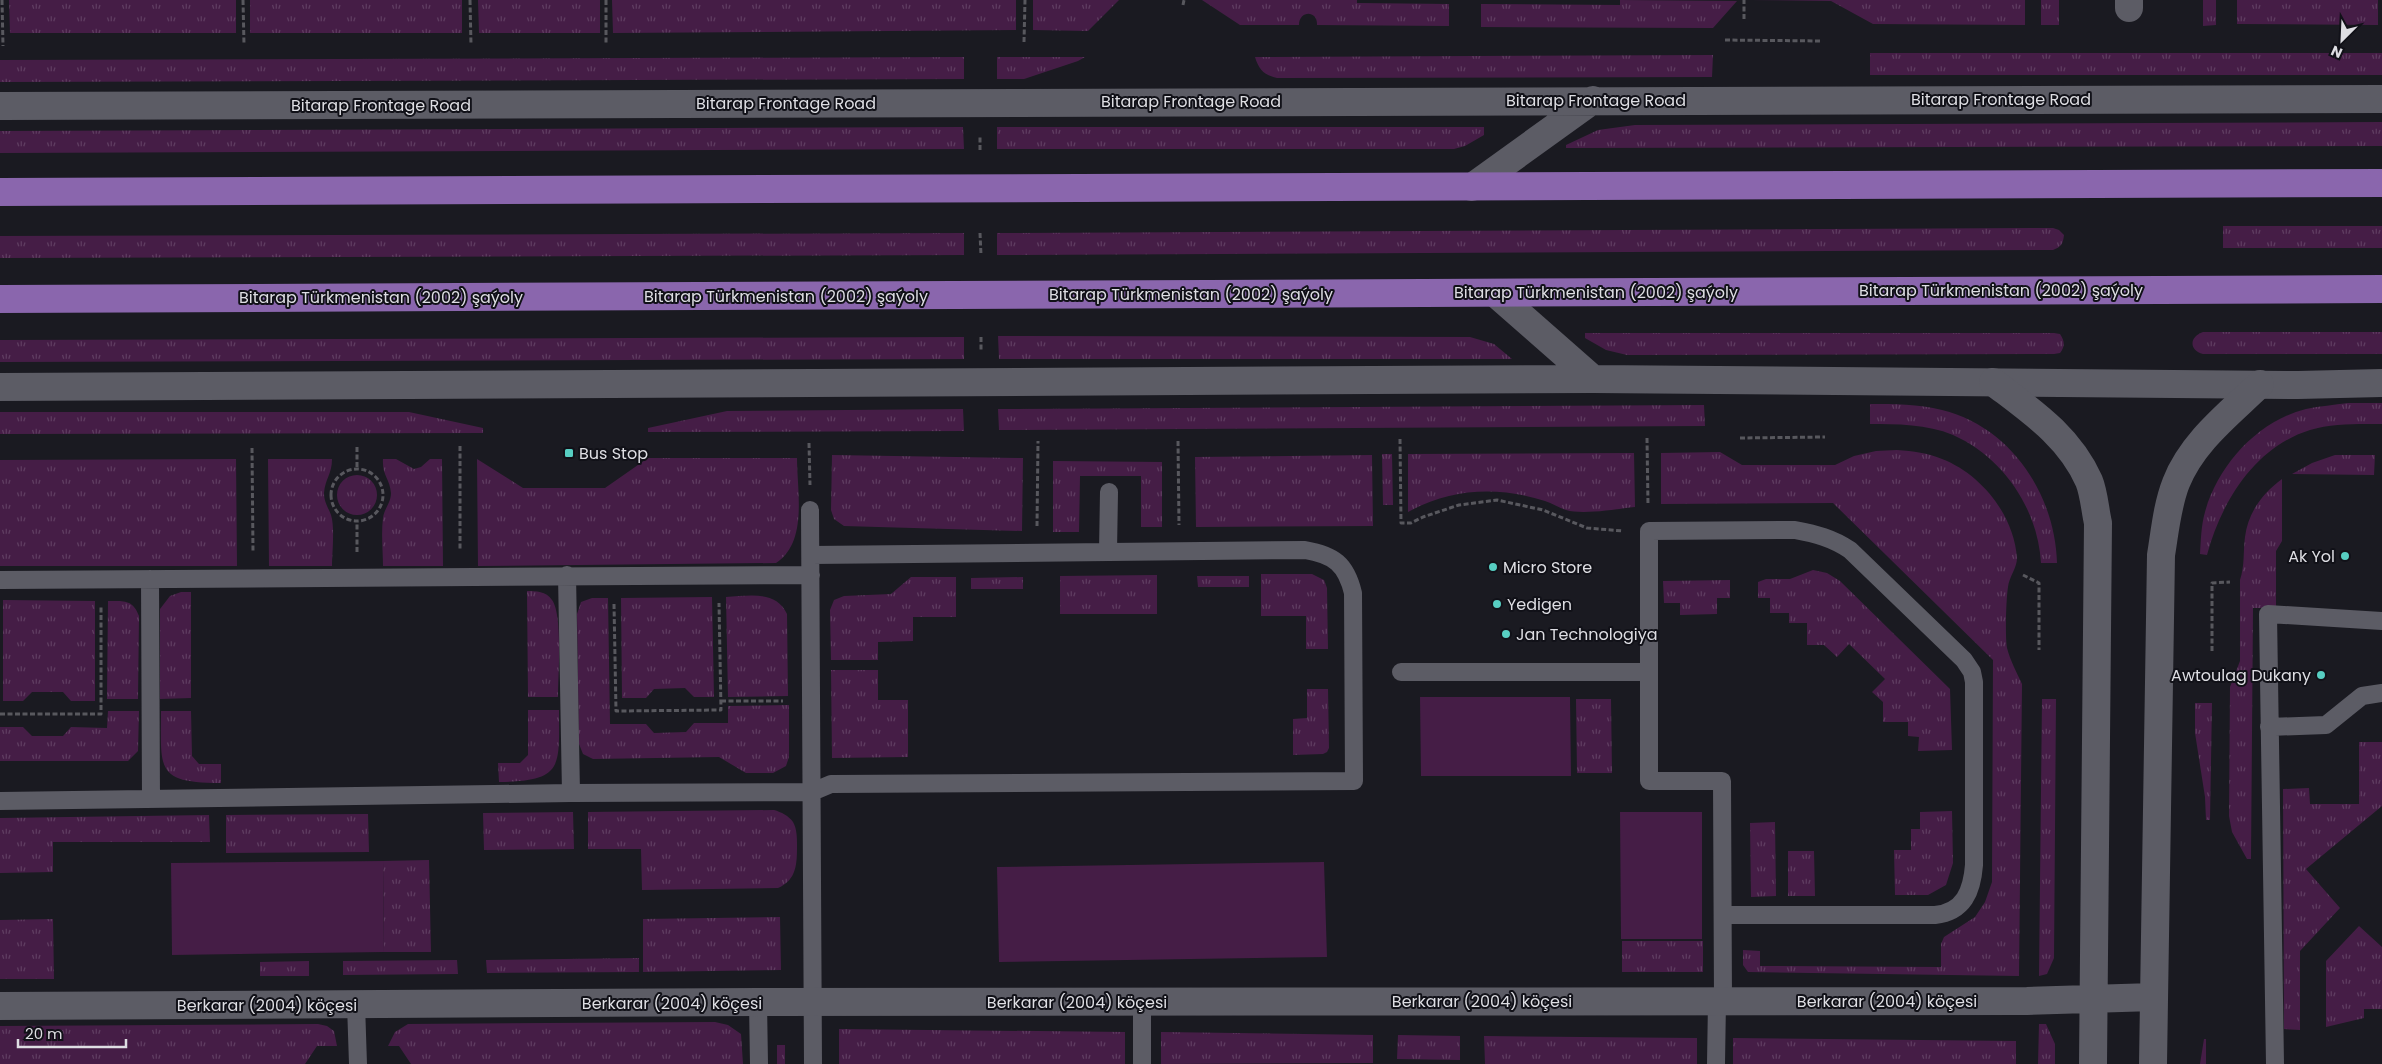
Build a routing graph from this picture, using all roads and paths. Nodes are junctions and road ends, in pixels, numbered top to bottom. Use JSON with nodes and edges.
{"nodes":[{"id":1,"x":2,"y":0,"type":"edge"},
{"id":2,"x":243,"y":0,"type":"edge"},
{"id":3,"x":470,"y":0,"type":"edge"},
{"id":4,"x":606,"y":0,"type":"edge"},
{"id":5,"x":1025,"y":0,"type":"edge"},
{"id":6,"x":1184,"y":0,"type":"edge"},
{"id":7,"x":1744,"y":0,"type":"edge"},
{"id":8,"x":1183,"y":5,"type":"dead end"},
{"id":9,"x":1744,"y":19,"type":"dead end"},
{"id":10,"x":1725,"y":40,"type":"dead end"},
{"id":11,"x":1822,"y":41,"type":"dead end"},
{"id":12,"x":1024,"y":42,"type":"dead end"},
{"id":13,"x":606,"y":44,"type":"dead end"},
{"id":14,"x":244,"y":45,"type":"dead end"},
{"id":15,"x":470,"y":45,"type":"dead end"},
{"id":16,"x":2,"y":46,"type":"dead end"},
{"id":17,"x":2382,"y":99,"type":"edge"},
{"id":18,"x":1593,"y":100,"type":"junction"},
{"id":19,"x":0,"y":106,"type":"edge"},
{"id":20,"x":980,"y":128,"type":"dead end"},
{"id":21,"x":980,"y":150,"type":"dead end"},
{"id":22,"x":2382,"y":183,"type":"edge"},
{"id":23,"x":1472,"y":187,"type":"junction"},
{"id":24,"x":0,"y":192,"type":"edge"},
{"id":25,"x":980,"y":233,"type":"dead end"},
{"id":26,"x":981,"y":256,"type":"dead end"},
{"id":27,"x":2382,"y":289,"type":"edge"},
{"id":28,"x":1495,"y":293,"type":"junction"},
{"id":29,"x":0,"y":299,"type":"edge"},
{"id":30,"x":1593,"y":379,"type":"junction"},
{"id":31,"x":1993,"y":382,"type":"junction"},
{"id":32,"x":2382,"y":383,"type":"edge"},
{"id":33,"x":2260,"y":384,"type":"junction"},
{"id":34,"x":0,"y":387,"type":"edge"},
{"id":35,"x":1826,"y":437,"type":"dead end"},
{"id":36,"x":1647,"y":438,"type":"dead end"},
{"id":37,"x":1740,"y":438,"type":"dead end"},
{"id":38,"x":1400,"y":440,"type":"dead end"},
{"id":39,"x":1038,"y":441,"type":"dead end"},
{"id":40,"x":1178,"y":441,"type":"dead end"},
{"id":41,"x":809,"y":443,"type":"dead end"},
{"id":42,"x":460,"y":446,"type":"dead end"},
{"id":43,"x":357,"y":447,"type":"dead end"},
{"id":44,"x":252,"y":448,"type":"dead end"},
{"id":45,"x":357,"y":469,"type":"junction"},
{"id":46,"x":1109,"y":492,"type":"dead end"},
{"id":47,"x":810,"y":510,"type":"joint"},
{"id":48,"x":1648,"y":531,"type":"junction"},
{"id":49,"x":1179,"y":551,"type":"junction"},
{"id":50,"x":1108,"y":552,"type":"junction"},
{"id":51,"x":1037,"y":553,"type":"junction"},
{"id":52,"x":811,"y":555,"type":"junction"},
{"id":53,"x":567,"y":575,"type":"junction"},
{"id":54,"x":719,"y":575,"type":"junction"},
{"id":55,"x":811,"y":575,"type":"junction"},
{"id":56,"x":2024,"y":575,"type":"dead end"},
{"id":57,"x":460,"y":576,"type":"junction"},
{"id":58,"x":614,"y":576,"type":"junction"},
{"id":59,"x":253,"y":578,"type":"junction"},
{"id":60,"x":101,"y":579,"type":"junction"},
{"id":61,"x":150,"y":579,"type":"junction"},
{"id":62,"x":0,"y":580,"type":"edge"},
{"id":63,"x":2230,"y":582,"type":"dead end"},
{"id":64,"x":2382,"y":620,"type":"edge"},
{"id":65,"x":2039,"y":650,"type":"dead end"},
{"id":66,"x":2212,"y":651,"type":"dead end"},
{"id":67,"x":1401,"y":672,"type":"dead end"},
{"id":68,"x":1649,"y":672,"type":"junction"},
{"id":69,"x":2382,"y":693,"type":"edge"},
{"id":70,"x":811,"y":700,"type":"junction"},
{"id":71,"x":721,"y":701,"type":"junction"},
{"id":72,"x":0,"y":714,"type":"edge"},
{"id":73,"x":2269,"y":727,"type":"junction"},
{"id":74,"x":812,"y":792,"type":"junction"},
{"id":75,"x":571,"y":793,"type":"junction"},
{"id":76,"x":151,"y":799,"type":"junction"},
{"id":77,"x":0,"y":801,"type":"edge"},
{"id":78,"x":1723,"y":915,"type":"junction"},
{"id":79,"x":2154,"y":997,"type":"junction"},
{"id":80,"x":2094,"y":999,"type":"junction"},
{"id":81,"x":1720,"y":1001,"type":"junction"},
{"id":82,"x":758,"y":1002,"type":"junction"},
{"id":83,"x":1142,"y":1002,"type":"junction"},
{"id":84,"x":356,"y":1004,"type":"junction"},
{"id":85,"x":813,"y":1004,"type":"junction"},
{"id":86,"x":0,"y":1006,"type":"edge"},
{"id":87,"x":358,"y":1064,"type":"edge"},
{"id":88,"x":759,"y":1064,"type":"edge"},
{"id":89,"x":813,"y":1064,"type":"edge"},
{"id":90,"x":1142,"y":1064,"type":"edge"},
{"id":91,"x":1716,"y":1064,"type":"edge"},
{"id":92,"x":2093,"y":1064,"type":"edge"},
{"id":93,"x":2154,"y":1064,"type":"edge"},
{"id":94,"x":2275,"y":1064,"type":"edge"}],
"edges":[{"from":1,"to":16,"type":"path"},
{"from":2,"to":14,"type":"path"},
{"from":3,"to":15,"type":"path"},
{"from":4,"to":13,"type":"path"},
{"from":5,"to":12,"type":"path"},
{"from":6,"to":8,"type":"path"},
{"from":7,"to":9,"type":"path"},
{"from":10,"to":11,"type":"path"},
{"from":17,"to":18,"type":"street","name":"Bitarap Frontage Road"},
{"from":18,"to":19,"type":"street","name":"Bitarap Frontage Road"},
{"from":18,"to":23,"type":"street"},
{"from":20,"to":21,"type":"path"},
{"from":22,"to":23,"type":"main road"},
{"from":23,"to":24,"type":"main road"},
{"from":25,"to":26,"type":"path"},
{"from":27,"to":28,"type":"main road","name":"Bitarap Türkmenistan (2002) şaýoly"},
{"from":28,"to":29,"type":"main road","name":"Bitarap Türkmenistan (2002) şaýoly"},
{"from":28,"to":30,"type":"street"},
{"from":30,"to":31,"type":"street"},
{"from":30,"to":34,"type":"street"},
{"from":31,"to":33,"type":"street"},
{"from":31,"to":80,"type":"street"},
{"from":32,"to":33,"type":"street"},
{"from":33,"to":79,"type":"street"},
{"from":35,"to":37,"type":"path"},
{"from":36,"to":48,"type":"path"},
{"from":38,"to":48,"type":"path"},
{"from":39,"to":51,"type":"path"},
{"from":40,"to":49,"type":"path"},
{"from":41,"to":47,"type":"path"},
{"from":42,"to":57,"type":"path"},
{"from":43,"to":45,"type":"path"},
{"from":44,"to":59,"type":"path"},
{"from":45,"to":45,"type":"path"},
{"from":46,"to":50,"type":"lane"},
{"from":47,"to":52,"type":"lane"},
{"from":48,"to":68,"type":"lane"},
{"from":48,"to":78,"type":"lane"},
{"from":49,"to":50,"type":"lane"},
{"from":49,"to":74,"type":"lane"},
{"from":50,"to":51,"type":"lane"},
{"from":51,"to":52,"type":"lane"},
{"from":52,"to":55,"type":"lane"},
{"from":53,"to":57,"type":"lane"},
{"from":53,"to":58,"type":"lane"},
{"from":53,"to":75,"type":"lane"},
{"from":54,"to":55,"type":"lane"},
{"from":54,"to":58,"type":"lane"},
{"from":54,"to":71,"type":"path"},
{"from":55,"to":70,"type":"lane"},
{"from":56,"to":65,"type":"path"},
{"from":57,"to":59,"type":"lane"},
{"from":58,"to":71,"type":"path"},
{"from":59,"to":61,"type":"lane"},
{"from":60,"to":61,"type":"lane"},
{"from":60,"to":62,"type":"lane"},
{"from":60,"to":72,"type":"path"},
{"from":61,"to":76,"type":"lane"},
{"from":63,"to":66,"type":"path"},
{"from":64,"to":73,"type":"lane"},
{"from":67,"to":68,"type":"lane"},
{"from":68,"to":78,"type":"lane"},
{"from":69,"to":73,"type":"lane"},
{"from":70,"to":71,"type":"path"},
{"from":70,"to":74,"type":"lane"},
{"from":73,"to":94,"type":"lane"},
{"from":74,"to":75,"type":"lane"},
{"from":74,"to":85,"type":"lane"},
{"from":75,"to":76,"type":"lane"},
{"from":76,"to":77,"type":"lane"},
{"from":78,"to":81,"type":"lane"},
{"from":79,"to":80,"type":"street","name":"Berkarar (2004) köçesi"},
{"from":79,"to":93,"type":"street"},
{"from":80,"to":81,"type":"street","name":"Berkarar (2004) köçesi"},
{"from":80,"to":92,"type":"street"},
{"from":81,"to":83,"type":"street","name":"Berkarar (2004) köçesi"},
{"from":81,"to":91,"type":"lane"},
{"from":82,"to":84,"type":"street","name":"Berkarar (2004) köçesi"},
{"from":82,"to":85,"type":"street","name":"Berkarar (2004) köçesi"},
{"from":82,"to":88,"type":"lane"},
{"from":83,"to":85,"type":"street","name":"Berkarar (2004) köçesi"},
{"from":83,"to":90,"type":"lane"},
{"from":84,"to":86,"type":"street","name":"Berkarar (2004) köçesi"},
{"from":84,"to":87,"type":"lane"},
{"from":85,"to":89,"type":"lane"}]}
